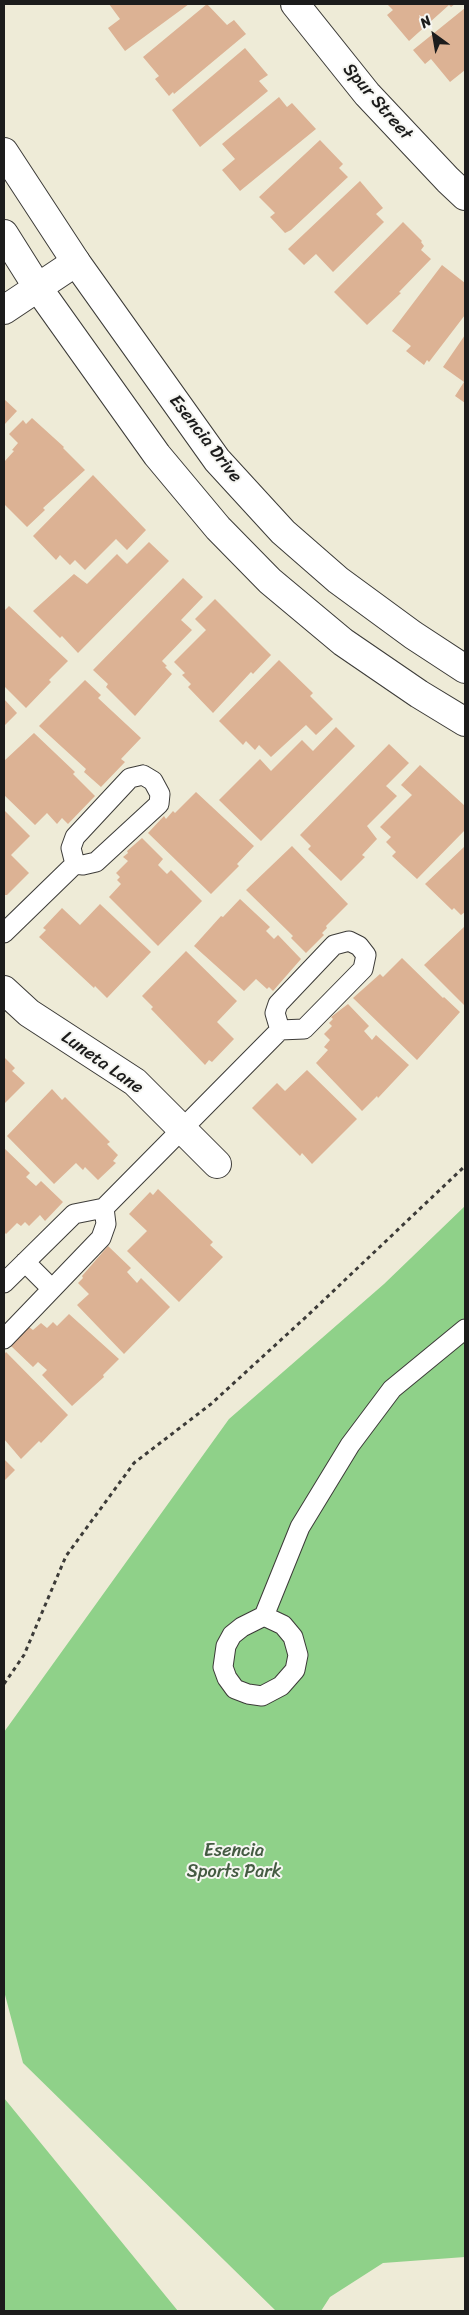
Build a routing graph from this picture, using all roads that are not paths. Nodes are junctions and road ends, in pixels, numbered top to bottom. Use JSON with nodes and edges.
{"nodes":[{"id":1,"x":295,"y":4,"type":"edge"},
{"id":2,"x":4,"y":152,"type":"edge"},
{"id":3,"x":465,"y":196,"type":"edge"},
{"id":4,"x":4,"y":234,"type":"edge"},
{"id":5,"x":76,"y":262,"type":"junction"},
{"id":6,"x":38,"y":288,"type":"junction"},
{"id":7,"x":4,"y":310,"type":"edge"},
{"id":8,"x":465,"y":669,"type":"edge"},
{"id":9,"x":465,"y":722,"type":"edge"},
{"id":10,"x":75,"y":864,"type":"junction"},
{"id":11,"x":4,"y":933,"type":"edge"},
{"id":12,"x":4,"y":990,"type":"edge"},
{"id":13,"x":280,"y":1030,"type":"junction"},
{"id":14,"x":180,"y":1129,"type":"junction"},
{"id":15,"x":217,"y":1164,"type":"dead end"},
{"id":16,"x":104,"y":1208,"type":"junction"},
{"id":17,"x":25,"y":1262,"type":"junction"},
{"id":18,"x":4,"y":1283,"type":"edge"},
{"id":19,"x":52,"y":1289,"type":"junction"},
{"id":20,"x":465,"y":1329,"type":"edge"},
{"id":21,"x":4,"y":1339,"type":"edge"},
{"id":22,"x":264,"y":1616,"type":"junction"}],
"edges":[{"from":1,"to":3,"type":"street","name":"Spur Street"},
{"from":2,"to":5,"type":"street","name":"Esencia Drive"},
{"from":4,"to":6,"type":"street"},
{"from":5,"to":6,"type":"street"},
{"from":5,"to":8,"type":"street","name":"Esencia Drive"},
{"from":6,"to":7,"type":"street"},
{"from":6,"to":9,"type":"street"},
{"from":10,"to":10,"type":"lane"},
{"from":10,"to":11,"type":"lane"},
{"from":12,"to":14,"type":"street","name":"Luneta Lane"},
{"from":13,"to":13,"type":"lane"},
{"from":13,"to":14,"type":"lane"},
{"from":14,"to":15,"type":"street","name":"Luneta Lane"},
{"from":14,"to":16,"type":"lane"},
{"from":16,"to":17,"type":"lane"},
{"from":16,"to":19,"type":"lane"},
{"from":17,"to":18,"type":"lane"},
{"from":17,"to":19,"type":"lane"},
{"from":19,"to":21,"type":"lane"},
{"from":20,"to":22,"type":"lane"},
{"from":22,"to":22,"type":"lane"}]}
